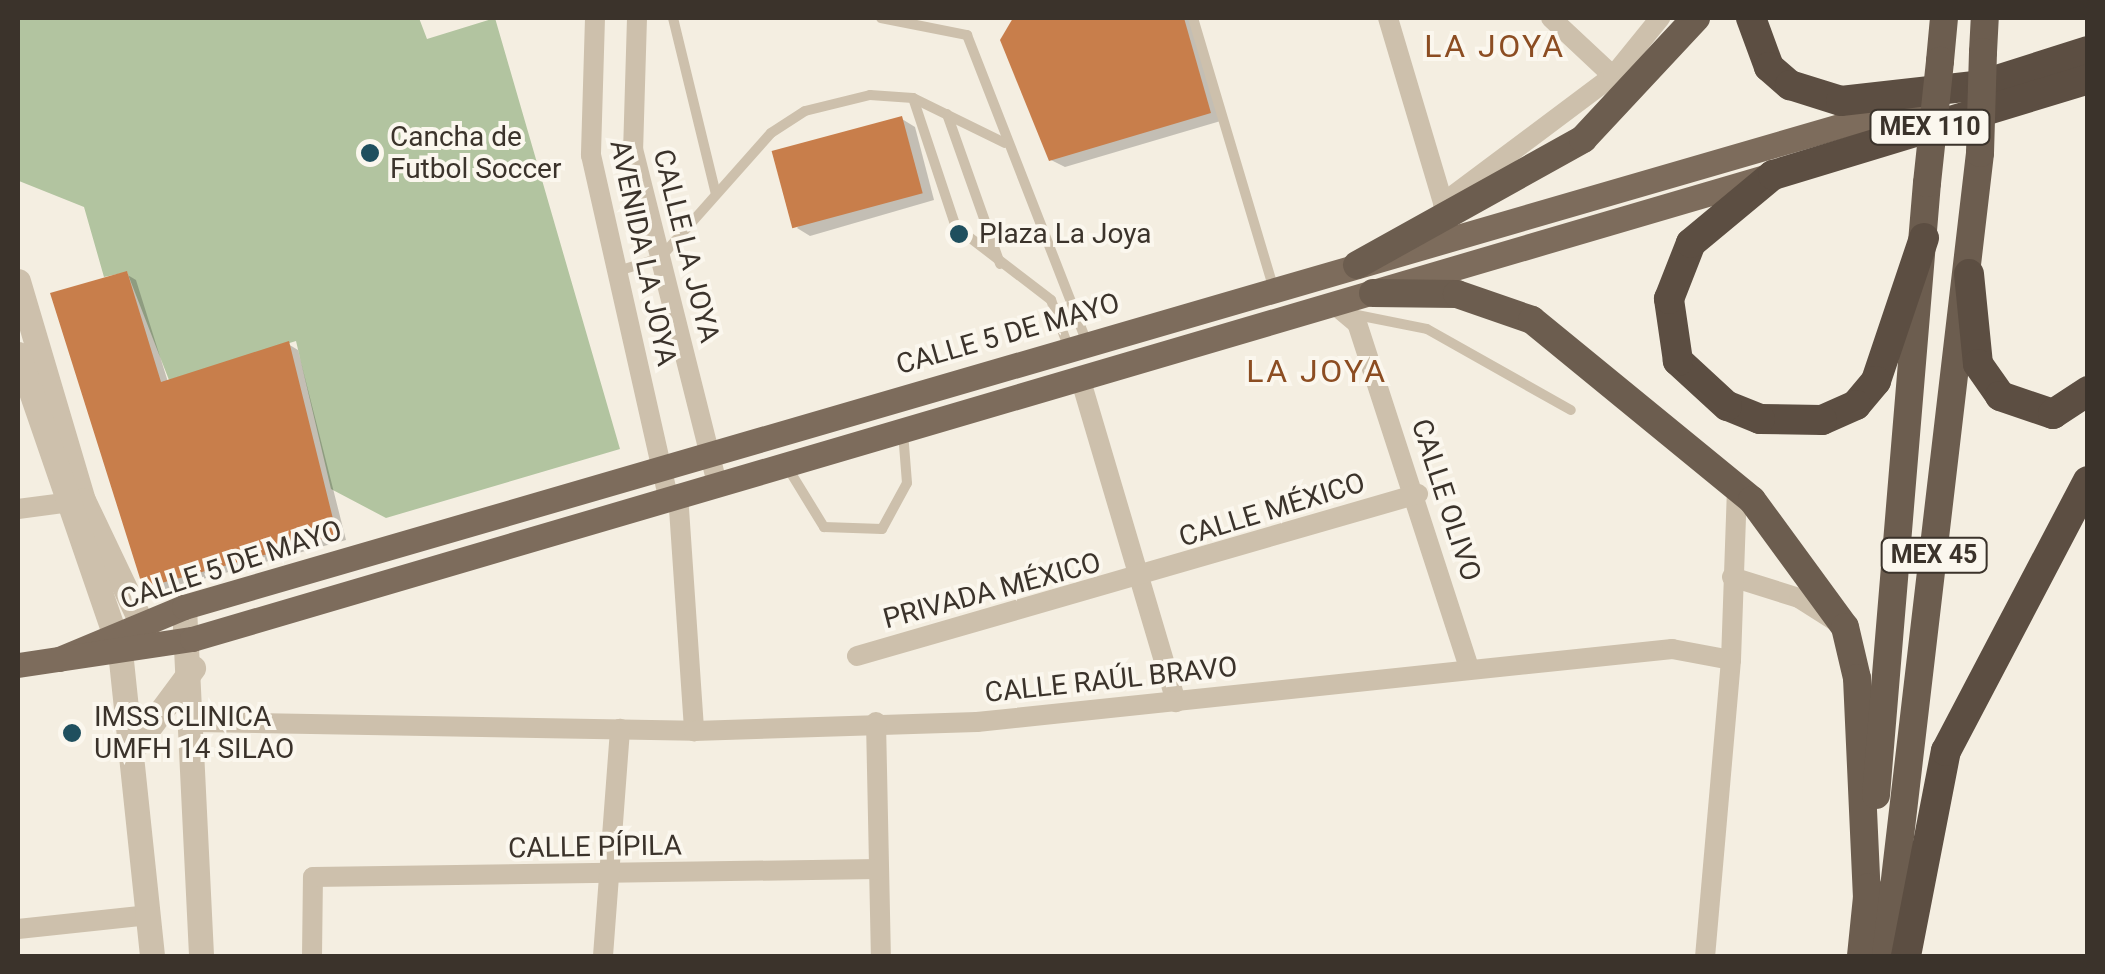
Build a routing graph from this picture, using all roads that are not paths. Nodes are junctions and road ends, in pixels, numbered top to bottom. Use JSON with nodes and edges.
{"nodes":[{"id":1,"x":595,"y":18,"type":"edge"},
{"id":2,"x":637,"y":18,"type":"edge"},
{"id":3,"x":673,"y":18,"type":"edge"},
{"id":4,"x":881,"y":18,"type":"edge"},
{"id":5,"x":1193,"y":18,"type":"edge"},
{"id":6,"x":1388,"y":18,"type":"edge"},
{"id":7,"x":1551,"y":18,"type":"edge"},
{"id":8,"x":1660,"y":18,"type":"edge"},
{"id":9,"x":1696,"y":18,"type":"edge"},
{"id":10,"x":1750,"y":18,"type":"edge"},
{"id":11,"x":1944,"y":18,"type":"edge"},
{"id":12,"x":1985,"y":18,"type":"edge"},
{"id":13,"x":2083,"y":66,"type":"edge"},
{"id":14,"x":1613,"y":76,"type":"junction"},
{"id":15,"x":1980,"y":85,"type":"junction"},
{"id":16,"x":913,"y":98,"type":"junction"},
{"id":17,"x":948,"y":114,"type":"junction"},
{"id":18,"x":1005,"y":142,"type":"junction"},
{"id":19,"x":1773,"y":175,"type":"junction"},
{"id":20,"x":716,"y":194,"type":"junction"},
{"id":21,"x":1445,"y":211,"type":"junction"},
{"id":22,"x":1924,"y":238,"type":"junction"},
{"id":23,"x":660,"y":258,"type":"junction"},
{"id":24,"x":1000,"y":264,"type":"junction"},
{"id":25,"x":1358,"y":265,"type":"junction"},
{"id":26,"x":616,"y":271,"type":"junction"},
{"id":27,"x":1969,"y":274,"type":"junction"},
{"id":28,"x":18,"y":281,"type":"edge"},
{"id":29,"x":1274,"y":291,"type":"junction"},
{"id":30,"x":1373,"y":292,"type":"junction"},
{"id":31,"x":1340,"y":308,"type":"junction"},
{"id":32,"x":1077,"y":344,"type":"junction"},
{"id":33,"x":18,"y":354,"type":"edge"},
{"id":34,"x":1081,"y":381,"type":"junction"},
{"id":35,"x":2088,"y":391,"type":"edge"},
{"id":36,"x":1571,"y":410,"type":"dead end"},
{"id":37,"x":902,"y":431,"type":"junction"},
{"id":38,"x":709,"y":454,"type":"junction"},
{"id":39,"x":785,"y":464,"type":"junction"},
{"id":40,"x":660,"y":468,"type":"junction"},
{"id":41,"x":2088,"y":481,"type":"edge"},
{"id":42,"x":717,"y":483,"type":"junction"},
{"id":43,"x":1737,"y":488,"type":"junction"},
{"id":44,"x":1418,"y":494,"type":"junction"},
{"id":45,"x":673,"y":496,"type":"junction"},
{"id":46,"x":73,"y":503,"type":"junction"},
{"id":47,"x":18,"y":509,"type":"edge"},
{"id":48,"x":1732,"y":576,"type":"junction"},
{"id":49,"x":1141,"y":578,"type":"junction"},
{"id":50,"x":184,"y":607,"type":"junction"},
{"id":51,"x":1845,"y":628,"type":"junction"},
{"id":52,"x":147,"y":634,"type":"junction"},
{"id":53,"x":192,"y":639,"type":"junction"},
{"id":54,"x":117,"y":642,"type":"junction"},
{"id":55,"x":857,"y":656,"type":"dead end"},
{"id":56,"x":1731,"y":660,"type":"junction"},
{"id":57,"x":18,"y":665,"type":"edge"},
{"id":58,"x":1469,"y":667,"type":"junction"},
{"id":59,"x":192,"y":668,"type":"junction"},
{"id":60,"x":1176,"y":702,"type":"junction"},
{"id":61,"x":196,"y":722,"type":"junction"},
{"id":62,"x":876,"y":722,"type":"junction"},
{"id":63,"x":620,"y":729,"type":"junction"},
{"id":64,"x":694,"y":731,"type":"junction"},
{"id":65,"x":136,"y":745,"type":"junction"},
{"id":66,"x":878,"y":869,"type":"junction"},
{"id":67,"x":603,"y":875,"type":"junction"},
{"id":68,"x":1866,"y":902,"type":"junction"},
{"id":69,"x":149,"y":915,"type":"junction"},
{"id":70,"x":18,"y":928,"type":"edge"},
{"id":71,"x":152,"y":956,"type":"edge"},
{"id":72,"x":201,"y":956,"type":"edge"},
{"id":73,"x":312,"y":956,"type":"edge"},
{"id":74,"x":603,"y":956,"type":"edge"},
{"id":75,"x":881,"y":956,"type":"edge"},
{"id":76,"x":1704,"y":956,"type":"edge"},
{"id":77,"x":1862,"y":956,"type":"edge"},
{"id":78,"x":1886,"y":956,"type":"edge"},
{"id":79,"x":1906,"y":956,"type":"edge"}],
"edges":[{"from":1,"to":26,"type":"street","name":"AVENIDA LA JOYA"},
{"from":2,"to":23,"type":"street","name":"CALLE LA JOYA"},
{"from":3,"to":20,"type":"lane"},
{"from":4,"to":18,"type":"lane"},
{"from":5,"to":29,"type":"lane"},
{"from":6,"to":21,"type":"street"},
{"from":7,"to":14,"type":"street"},
{"from":8,"to":14,"type":"street"},
{"from":9,"to":21,"type":"highway"},
{"from":10,"to":15,"type":"highway"},
{"from":11,"to":22,"type":"highway","number":"MEX 45","bridge":true},
{"from":12,"to":27,"type":"highway","number":"MEX 45","bridge":true},
{"from":13,"to":15,"type":"highway","number":"MEX 110"},
{"from":13,"to":19,"type":"highway","number":"MEX 110"},
{"from":14,"to":21,"type":"street"},
{"from":15,"to":25,"type":"main road","name":"CALLE 5 DE MAYO"},
{"from":16,"to":17,"type":"lane"},
{"from":16,"to":20,"type":"lane"},
{"from":16,"to":24,"type":"lane"},
{"from":17,"to":18,"type":"lane"},
{"from":17,"to":24,"type":"lane"},
{"from":18,"to":32,"type":"lane"},
{"from":19,"to":22,"type":"highway"},
{"from":19,"to":30,"type":"main road","name":"CALLE 5 DE MAYO"},
{"from":20,"to":23,"type":"lane"},
{"from":21,"to":25,"type":"highway"},
{"from":22,"to":68,"type":"highway","number":"MEX 45"},
{"from":23,"to":26,"type":"lane"},
{"from":23,"to":38,"type":"street","name":"CALLE LA JOYA"},
{"from":24,"to":32,"type":"lane"},
{"from":25,"to":29,"type":"main road","name":"CALLE 5 DE MAYO"},
{"from":26,"to":40,"type":"street","name":"AVENIDA LA JOYA"},
{"from":27,"to":35,"type":"highway"},
{"from":27,"to":78,"type":"highway","number":"MEX 45"},
{"from":28,"to":46,"type":"street"},
{"from":29,"to":32,"type":"main road","name":"CALLE 5 DE MAYO"},
{"from":30,"to":31,"type":"main road","name":"CALLE 5 DE MAYO"},
{"from":30,"to":43,"type":"highway"},
{"from":31,"to":34,"type":"main road","name":"CALLE 5 DE MAYO"},
{"from":31,"to":36,"type":"lane"},
{"from":31,"to":44,"type":"street","name":"CALLE OLIVO"},
{"from":32,"to":38,"type":"main road","name":"CALLE 5 DE MAYO"},
{"from":33,"to":46,"type":"street"},
{"from":34,"to":37,"type":"main road","name":"CALLE 5 DE MAYO"},
{"from":34,"to":49,"type":"street"},
{"from":37,"to":39,"type":"main road","name":"CALLE 5 DE MAYO"},
{"from":37,"to":39,"type":"lane"},
{"from":38,"to":40,"type":"main road","name":"CALLE 5 DE MAYO"},
{"from":38,"to":42,"type":"street","name":"CALLE LA JOYA"},
{"from":39,"to":42,"type":"main road","name":"CALLE 5 DE MAYO"},
{"from":40,"to":45,"type":"street","name":"AVENIDA LA JOYA"},
{"from":40,"to":50,"type":"main road","name":"CALLE 5 DE MAYO"},
{"from":41,"to":79,"type":"highway"},
{"from":42,"to":45,"type":"main road","name":"CALLE 5 DE MAYO"},
{"from":43,"to":48,"type":"street"},
{"from":43,"to":51,"type":"highway"},
{"from":44,"to":49,"type":"street","name":"CALLE MÉXICO"},
{"from":44,"to":58,"type":"street","name":"CALLE OLIVO"},
{"from":45,"to":53,"type":"main road","name":"CALLE 5 DE MAYO"},
{"from":45,"to":64,"type":"street"},
{"from":46,"to":47,"type":"street"},
{"from":46,"to":52,"type":"street"},
{"from":46,"to":54,"type":"street"},
{"from":48,"to":51,"type":"street"},
{"from":48,"to":56,"type":"street"},
{"from":49,"to":55,"type":"street","name":"PRIVADA MÉXICO"},
{"from":49,"to":60,"type":"street"},
{"from":50,"to":52,"type":"main road","name":"CALLE 5 DE MAYO"},
{"from":50,"to":53,"type":"street"},
{"from":51,"to":68,"type":"highway"},
{"from":52,"to":53,"type":"main road","name":"CALLE 5 DE MAYO"},
{"from":52,"to":54,"type":"main road","name":"CALLE 5 DE MAYO"},
{"from":53,"to":59,"type":"street"},
{"from":54,"to":57,"type":"main road","name":"CALLE 5 DE MAYO"},
{"from":54,"to":65,"type":"street"},
{"from":56,"to":58,"type":"street","name":"CALLE RAÚL BRAVO"},
{"from":56,"to":76,"type":"street"},
{"from":58,"to":60,"type":"street","name":"CALLE RAÚL BRAVO"},
{"from":59,"to":61,"type":"street"},
{"from":59,"to":65,"type":"street"},
{"from":60,"to":62,"type":"street","name":"CALLE RAÚL BRAVO"},
{"from":61,"to":63,"type":"street","name":"CALLE RAÚL BRAVO"},
{"from":61,"to":72,"type":"street"},
{"from":62,"to":64,"type":"street","name":"CALLE RAÚL BRAVO"},
{"from":62,"to":66,"type":"street"},
{"from":63,"to":64,"type":"street","name":"CALLE RAÚL BRAVO"},
{"from":63,"to":67,"type":"street"},
{"from":65,"to":69,"type":"street"},
{"from":66,"to":67,"type":"street","name":"CALLE PÍPILA"},
{"from":66,"to":75,"type":"street"},
{"from":67,"to":73,"type":"street","name":"CALLE PÍPILA"},
{"from":67,"to":74,"type":"street"},
{"from":68,"to":77,"type":"highway","number":"MEX 45"},
{"from":69,"to":70,"type":"street"},
{"from":69,"to":71,"type":"street"}]}
